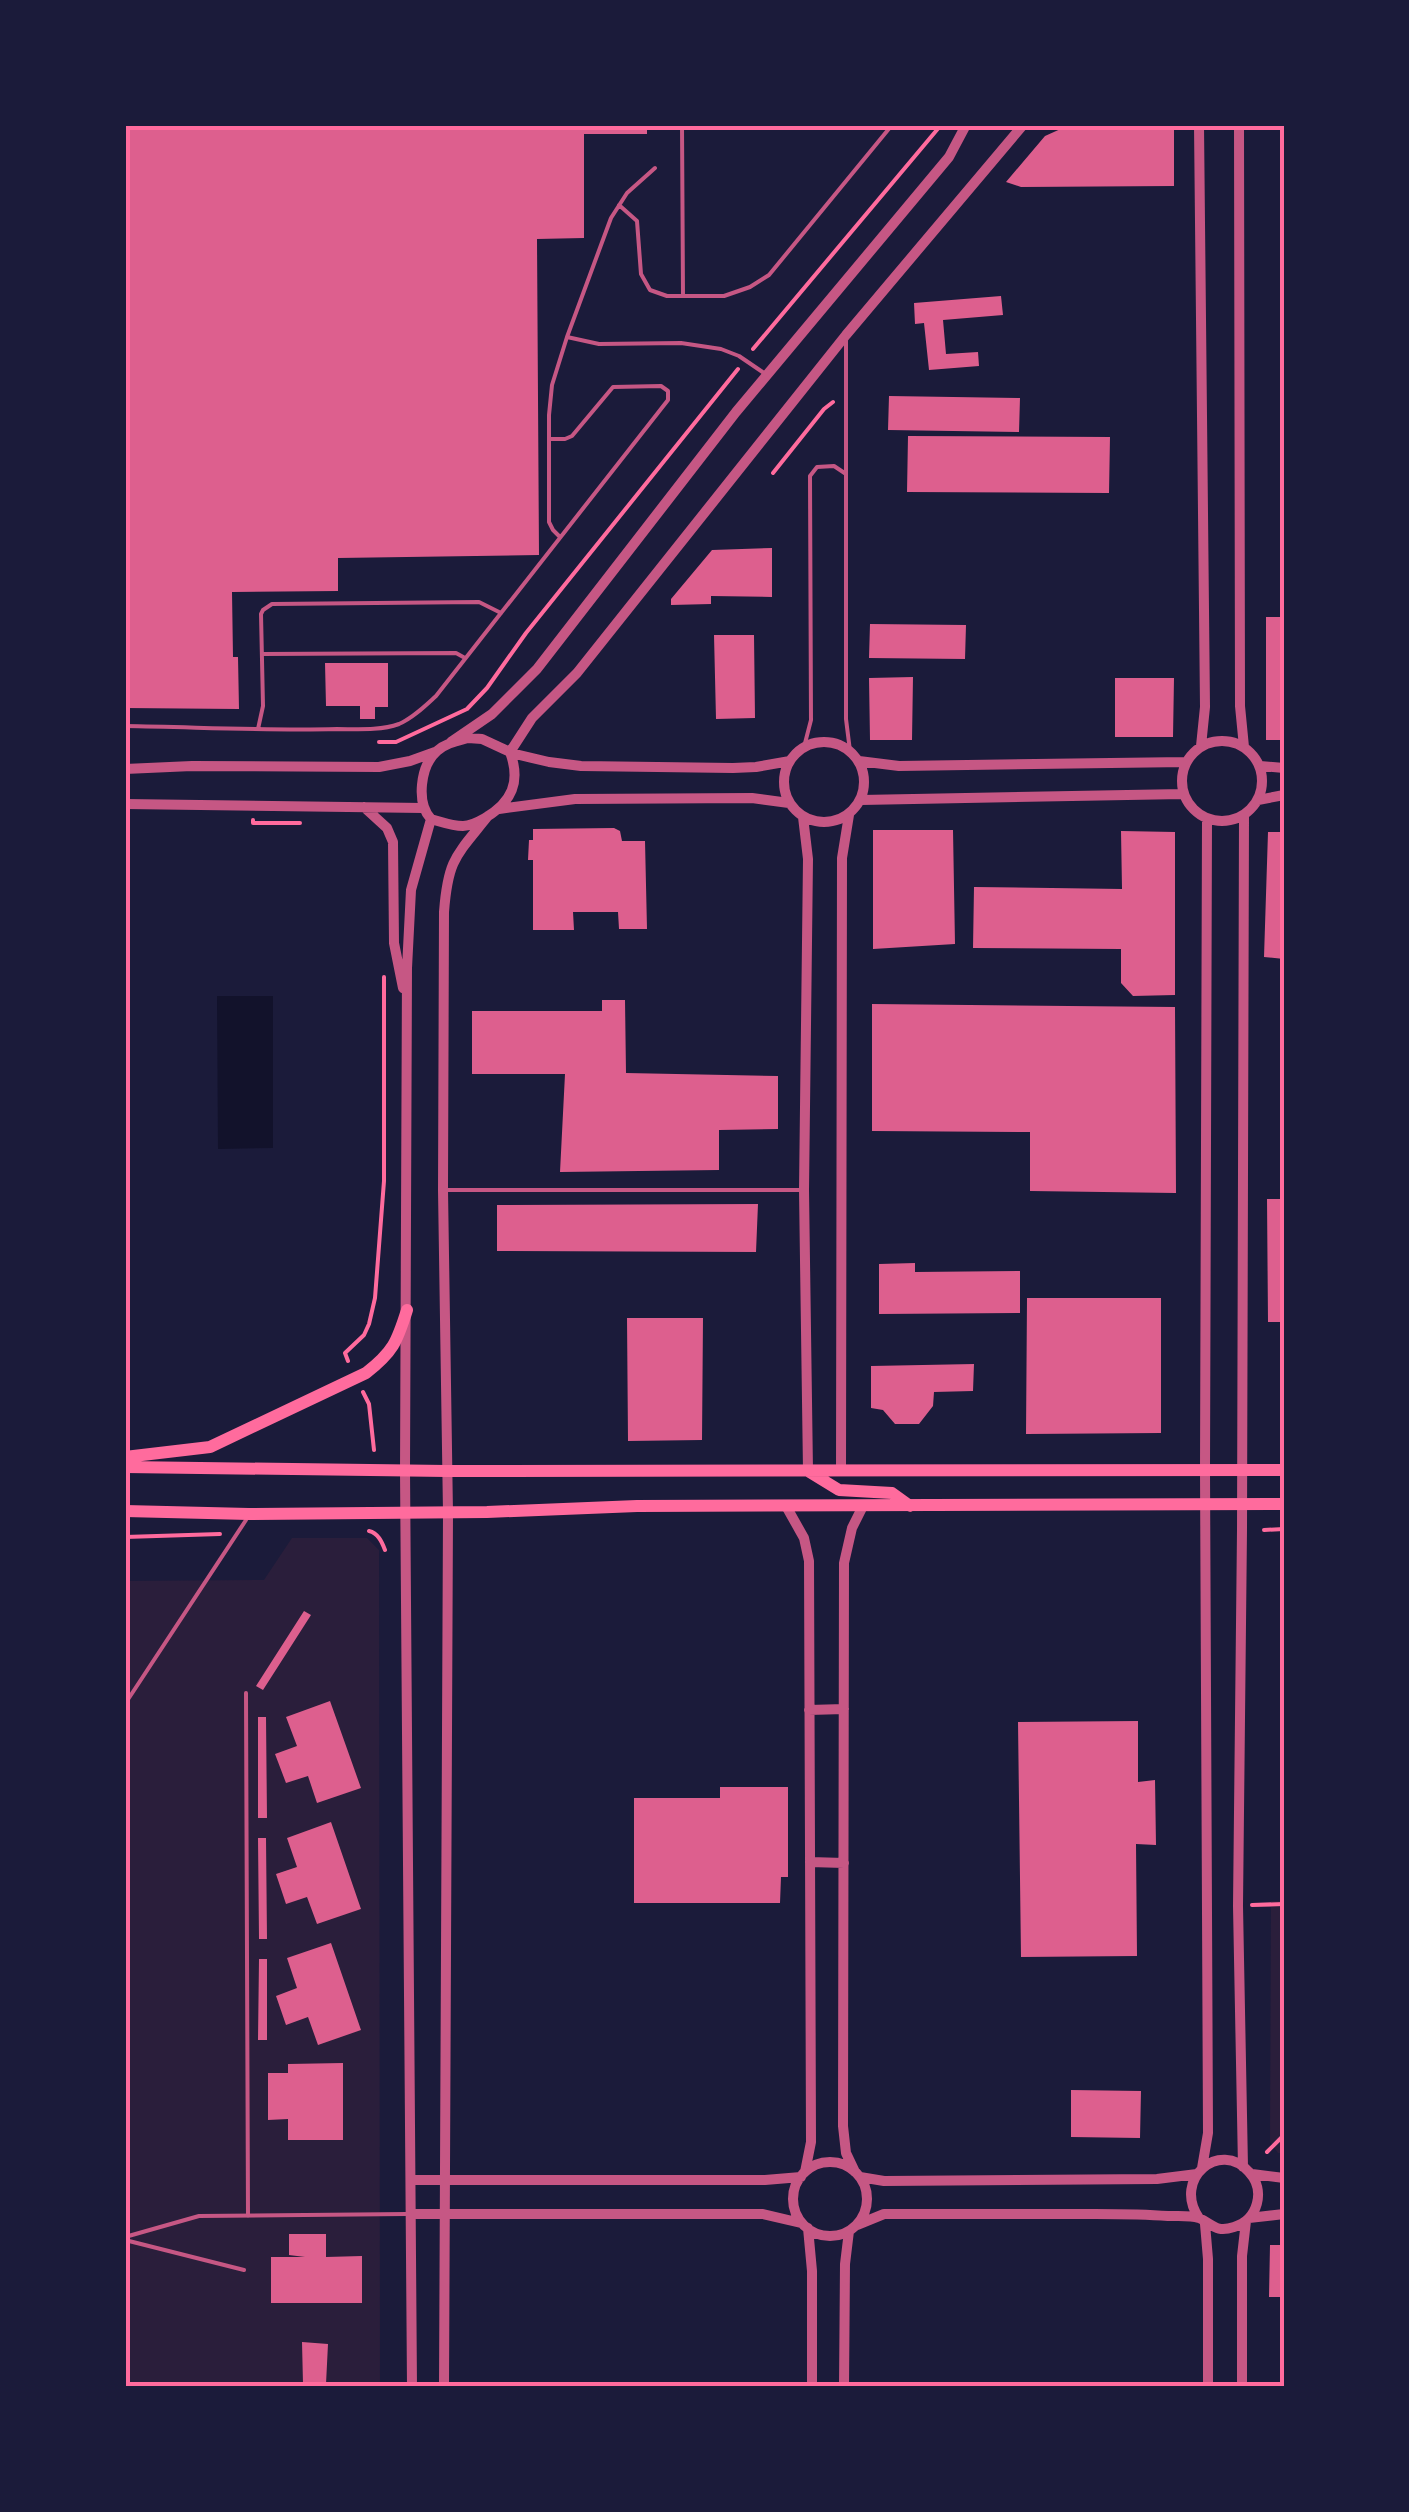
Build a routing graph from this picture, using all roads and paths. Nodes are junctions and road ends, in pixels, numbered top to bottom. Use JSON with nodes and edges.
{"nodes":[{"id":1,"x":682,"y":125,"type":"edge"},
{"id":2,"x":892,"y":125,"type":"edge"},
{"id":3,"x":941,"y":125,"type":"edge"},
{"id":4,"x":966,"y":125,"type":"edge"},
{"id":5,"x":1023,"y":125,"type":"edge"},
{"id":6,"x":1199,"y":125,"type":"edge"},
{"id":7,"x":1239,"y":125,"type":"edge"},
{"id":8,"x":655,"y":168,"type":"dead end"},
{"id":9,"x":620,"y":205,"type":"junction"},
{"id":10,"x":683,"y":296,"type":"junction"},
{"id":11,"x":846,"y":335,"type":"junction"},
{"id":12,"x":567,"y":337,"type":"junction"},
{"id":13,"x":758,"y":344,"type":"dead end"},
{"id":14,"x":766,"y":374,"type":"junction"},
{"id":15,"x":845,"y":399,"type":"junction"},
{"id":16,"x":699,"y":417,"type":"dead end"},
{"id":17,"x":707,"y":423,"type":"dead end"},
{"id":18,"x":549,"y":440,"type":"junction"},
{"id":19,"x":773,"y":473,"type":"dead end"},
{"id":20,"x":847,"y":475,"type":"junction"},
{"id":21,"x":561,"y":537,"type":"junction"},
{"id":22,"x":501,"y":613,"type":"junction"},
{"id":23,"x":262,"y":654,"type":"junction"},
{"id":24,"x":465,"y":658,"type":"junction"},
{"id":25,"x":125,"y":726,"type":"edge"},
{"id":26,"x":258,"y":729,"type":"junction"},
{"id":27,"x":451,"y":742,"type":"junction"},
{"id":28,"x":1201,"y":746,"type":"junction"},
{"id":29,"x":1244,"y":747,"type":"junction"},
{"id":30,"x":804,"y":748,"type":"junction"},
{"id":31,"x":850,"y":751,"type":"junction"},
{"id":32,"x":435,"y":752,"type":"junction"},
{"id":33,"x":511,"y":752,"type":"junction"},
{"id":34,"x":790,"y":760,"type":"junction"},
{"id":35,"x":859,"y":761,"type":"junction"},
{"id":36,"x":1186,"y":762,"type":"junction"},
{"id":37,"x":1260,"y":766,"type":"junction"},
{"id":38,"x":1284,"y":768,"type":"edge"},
{"id":39,"x":125,"y":769,"type":"edge"},
{"id":40,"x":1183,"y":794,"type":"junction"},
{"id":41,"x":1284,"y":796,"type":"edge"},
{"id":42,"x":861,"y":800,"type":"junction"},
{"id":43,"x":1258,"y":800,"type":"junction"},
{"id":44,"x":789,"y":803,"type":"junction"},
{"id":45,"x":125,"y":804,"type":"edge"},
{"id":46,"x":252,"y":804,"type":"junction"},
{"id":47,"x":363,"y":807,"type":"junction"},
{"id":48,"x":424,"y":808,"type":"junction"},
{"id":49,"x":499,"y":809,"type":"junction"},
{"id":50,"x":849,"y":814,"type":"junction"},
{"id":51,"x":488,"y":816,"type":"junction"},
{"id":52,"x":1244,"y":816,"type":"junction"},
{"id":53,"x":803,"y":817,"type":"junction"},
{"id":54,"x":1207,"y":819,"type":"junction"},
{"id":55,"x":432,"y":820,"type":"junction"},
{"id":56,"x":302,"y":824,"type":"dead end"},
{"id":57,"x":384,"y":976,"type":"dead end"},
{"id":58,"x":407,"y":1003,"type":"junction"},
{"id":59,"x":443,"y":1190,"type":"junction"},
{"id":60,"x":804,"y":1190,"type":"junction"},
{"id":61,"x":407,"y":1310,"type":"junction"},
{"id":62,"x":348,"y":1362,"type":"dead end"},
{"id":63,"x":362,"y":1391,"type":"dead end"},
{"id":64,"x":374,"y":1450,"type":"dead end"},
{"id":65,"x":125,"y":1457,"type":"edge"},
{"id":66,"x":125,"y":1466,"type":"edge"},
{"id":67,"x":406,"y":1470,"type":"junction"},
{"id":68,"x":1242,"y":1470,"type":"junction"},
{"id":69,"x":1284,"y":1470,"type":"edge"},
{"id":70,"x":808,"y":1471,"type":"junction"},
{"id":71,"x":842,"y":1471,"type":"junction"},
{"id":72,"x":1205,"y":1471,"type":"junction"},
{"id":73,"x":447,"y":1472,"type":"junction"},
{"id":74,"x":1205,"y":1504,"type":"junction"},
{"id":75,"x":1242,"y":1504,"type":"junction"},
{"id":76,"x":1284,"y":1504,"type":"edge"},
{"id":77,"x":786,"y":1506,"type":"junction"},
{"id":78,"x":863,"y":1506,"type":"junction"},
{"id":79,"x":910,"y":1506,"type":"junction"},
{"id":80,"x":125,"y":1511,"type":"edge"},
{"id":81,"x":448,"y":1512,"type":"junction"},
{"id":82,"x":406,"y":1513,"type":"junction"},
{"id":83,"x":250,"y":1514,"type":"junction"},
{"id":84,"x":364,"y":1530,"type":"dead end"},
{"id":85,"x":1264,"y":1530,"type":"dead end"},
{"id":86,"x":1284,"y":1530,"type":"edge"},
{"id":87,"x":384,"y":1532,"type":"dead end"},
{"id":88,"x":237,"y":1533,"type":"junction"},
{"id":89,"x":378,"y":1536,"type":"junction"},
{"id":90,"x":125,"y":1538,"type":"edge"},
{"id":91,"x":385,"y":1550,"type":"dead end"},
{"id":92,"x":246,"y":1693,"type":"dead end"},
{"id":93,"x":125,"y":1704,"type":"edge"},
{"id":94,"x":844,"y":1709,"type":"junction"},
{"id":95,"x":810,"y":1710,"type":"junction"},
{"id":96,"x":810,"y":1862,"type":"junction"},
{"id":97,"x":844,"y":1862,"type":"junction"},
{"id":98,"x":1284,"y":1904,"type":"edge"},
{"id":99,"x":1238,"y":1906,"type":"junction"},
{"id":100,"x":1284,"y":2135,"type":"edge"},
{"id":101,"x":1267,"y":2152,"type":"dead end"},
{"id":102,"x":1248,"y":2170,"type":"junction"},
{"id":103,"x":1200,"y":2171,"type":"junction"},
{"id":104,"x":803,"y":2175,"type":"junction"},
{"id":105,"x":857,"y":2175,"type":"junction"},
{"id":106,"x":1284,"y":2178,"type":"edge"},
{"id":107,"x":412,"y":2180,"type":"junction"},
{"id":108,"x":444,"y":2180,"type":"junction"},
{"id":109,"x":412,"y":2214,"type":"junction"},
{"id":110,"x":444,"y":2214,"type":"junction"},
{"id":111,"x":1284,"y":2214,"type":"edge"},
{"id":112,"x":248,"y":2216,"type":"junction"},
{"id":113,"x":1247,"y":2220,"type":"junction"},
{"id":114,"x":1202,"y":2221,"type":"junction"},
{"id":115,"x":805,"y":2226,"type":"junction"},
{"id":116,"x":853,"y":2228,"type":"junction"},
{"id":117,"x":125,"y":2238,"type":"edge"},
{"id":118,"x":244,"y":2270,"type":"dead end"},
{"id":119,"x":412,"y":2387,"type":"edge"},
{"id":120,"x":444,"y":2387,"type":"edge"},
{"id":121,"x":812,"y":2387,"type":"edge"},
{"id":122,"x":844,"y":2387,"type":"edge"},
{"id":123,"x":1208,"y":2387,"type":"edge"},
{"id":124,"x":1242,"y":2387,"type":"edge"}],
"edges":[{"from":1,"to":10,"type":"lane"},
{"from":2,"to":10,"type":"lane"},
{"from":3,"to":13,"type":"path"},
{"from":4,"to":14,"type":"street"},
{"from":5,"to":11,"type":"street"},
{"from":6,"to":28,"type":"street"},
{"from":7,"to":29,"type":"street"},
{"from":8,"to":9,"type":"lane"},
{"from":9,"to":10,"type":"lane"},
{"from":9,"to":12,"type":"lane"},
{"from":11,"to":15,"type":"lane"},
{"from":11,"to":33,"type":"street"},
{"from":12,"to":14,"type":"lane"},
{"from":12,"to":18,"type":"lane"},
{"from":14,"to":27,"type":"street"},
{"from":15,"to":19,"type":"path"},
{"from":15,"to":20,"type":"lane"},
{"from":16,"to":17,"type":"path"},
{"from":18,"to":21,"type":"lane"},
{"from":18,"to":21,"type":"lane"},
{"from":20,"to":30,"type":"lane"},
{"from":20,"to":31,"type":"lane"},
{"from":21,"to":22,"type":"lane"},
{"from":22,"to":23,"type":"lane"},
{"from":22,"to":24,"type":"lane"},
{"from":23,"to":24,"type":"lane"},
{"from":23,"to":26,"type":"lane"},
{"from":24,"to":26,"type":"lane"},
{"from":25,"to":26,"type":"lane"},
{"from":27,"to":32,"type":"street"},
{"from":27,"to":33,"type":"street"},
{"from":28,"to":29,"type":"street"},
{"from":28,"to":36,"type":"street"},
{"from":29,"to":37,"type":"street"},
{"from":30,"to":31,"type":"street"},
{"from":30,"to":34,"type":"street"},
{"from":31,"to":35,"type":"street"},
{"from":32,"to":39,"type":"street"},
{"from":32,"to":48,"type":"street"},
{"from":33,"to":34,"type":"street"},
{"from":33,"to":49,"type":"street"},
{"from":34,"to":44,"type":"street"},
{"from":35,"to":36,"type":"street"},
{"from":35,"to":42,"type":"street"},
{"from":36,"to":40,"type":"street"},
{"from":37,"to":38,"type":"street"},
{"from":37,"to":43,"type":"street"},
{"from":40,"to":42,"type":"street"},
{"from":40,"to":54,"type":"street"},
{"from":41,"to":43,"type":"street"},
{"from":42,"to":50,"type":"street"},
{"from":43,"to":52,"type":"street"},
{"from":44,"to":49,"type":"street"},
{"from":44,"to":53,"type":"street"},
{"from":45,"to":46,"type":"street"},
{"from":46,"to":47,"type":"street"},
{"from":46,"to":56,"type":"path"},
{"from":47,"to":48,"type":"street"},
{"from":47,"to":58,"type":"street"},
{"from":48,"to":55,"type":"street"},
{"from":49,"to":51,"type":"street"},
{"from":50,"to":53,"type":"street"},
{"from":50,"to":71,"type":"street"},
{"from":51,"to":55,"type":"street"},
{"from":51,"to":59,"type":"street"},
{"from":52,"to":54,"type":"street"},
{"from":52,"to":68,"type":"street"},
{"from":53,"to":60,"type":"street"},
{"from":54,"to":72,"type":"street"},
{"from":55,"to":58,"type":"street"},
{"from":57,"to":62,"type":"path"},
{"from":58,"to":61,"type":"street"},
{"from":59,"to":60,"type":"lane"},
{"from":59,"to":73,"type":"street"},
{"from":60,"to":70,"type":"street"},
{"from":61,"to":65,"type":"main road"},
{"from":61,"to":67,"type":"street"},
{"from":63,"to":64,"type":"path"},
{"from":66,"to":67,"type":"main road"},
{"from":67,"to":73,"type":"main road"},
{"from":67,"to":82,"type":"street"},
{"from":68,"to":69,"type":"main road"},
{"from":68,"to":72,"type":"main road"},
{"from":68,"to":75,"type":"street"},
{"from":70,"to":71,"type":"main road"},
{"from":70,"to":73,"type":"main road"},
{"from":70,"to":79,"type":"main road"},
{"from":71,"to":72,"type":"main road"},
{"from":72,"to":74,"type":"street"},
{"from":73,"to":81,"type":"street"},
{"from":74,"to":75,"type":"main road"},
{"from":74,"to":79,"type":"main road"},
{"from":74,"to":103,"type":"street"},
{"from":75,"to":76,"type":"main road"},
{"from":75,"to":99,"type":"street"},
{"from":77,"to":78,"type":"main road"},
{"from":77,"to":81,"type":"main road"},
{"from":77,"to":95,"type":"street"},
{"from":78,"to":79,"type":"main road"},
{"from":78,"to":94,"type":"street"},
{"from":80,"to":83,"type":"main road"},
{"from":81,"to":82,"type":"main road"},
{"from":81,"to":108,"type":"street"},
{"from":82,"to":83,"type":"main road"},
{"from":82,"to":107,"type":"street"},
{"from":83,"to":88,"type":"lane"},
{"from":84,"to":89,"type":"path"},
{"from":85,"to":86,"type":"path"},
{"from":87,"to":89,"type":"path"},
{"from":88,"to":90,"type":"path"},
{"from":88,"to":93,"type":"lane"},
{"from":89,"to":91,"type":"path"},
{"from":92,"to":112,"type":"lane"},
{"from":94,"to":95,"type":"street"},
{"from":94,"to":97,"type":"street"},
{"from":95,"to":96,"type":"street"},
{"from":96,"to":97,"type":"street"},
{"from":96,"to":104,"type":"street"},
{"from":97,"to":105,"type":"street"},
{"from":98,"to":99,"type":"path"},
{"from":99,"to":102,"type":"street"},
{"from":100,"to":101,"type":"path"},
{"from":102,"to":103,"type":"street"},
{"from":102,"to":106,"type":"street"},
{"from":102,"to":113,"type":"street"},
{"from":103,"to":105,"type":"street"},
{"from":103,"to":114,"type":"street"},
{"from":104,"to":105,"type":"street"},
{"from":104,"to":108,"type":"street"},
{"from":104,"to":115,"type":"street"},
{"from":105,"to":116,"type":"street"},
{"from":107,"to":108,"type":"street"},
{"from":107,"to":109,"type":"street"},
{"from":108,"to":110,"type":"street"},
{"from":109,"to":110,"type":"street"},
{"from":109,"to":112,"type":"lane"},
{"from":109,"to":119,"type":"street"},
{"from":110,"to":115,"type":"street"},
{"from":110,"to":120,"type":"street"},
{"from":111,"to":113,"type":"street"},
{"from":112,"to":117,"type":"lane"},
{"from":113,"to":114,"type":"street"},
{"from":113,"to":124,"type":"street"},
{"from":114,"to":116,"type":"street"},
{"from":114,"to":123,"type":"street"},
{"from":115,"to":116,"type":"street"},
{"from":115,"to":121,"type":"street"},
{"from":116,"to":122,"type":"street"},
{"from":117,"to":118,"type":"lane"}]}
